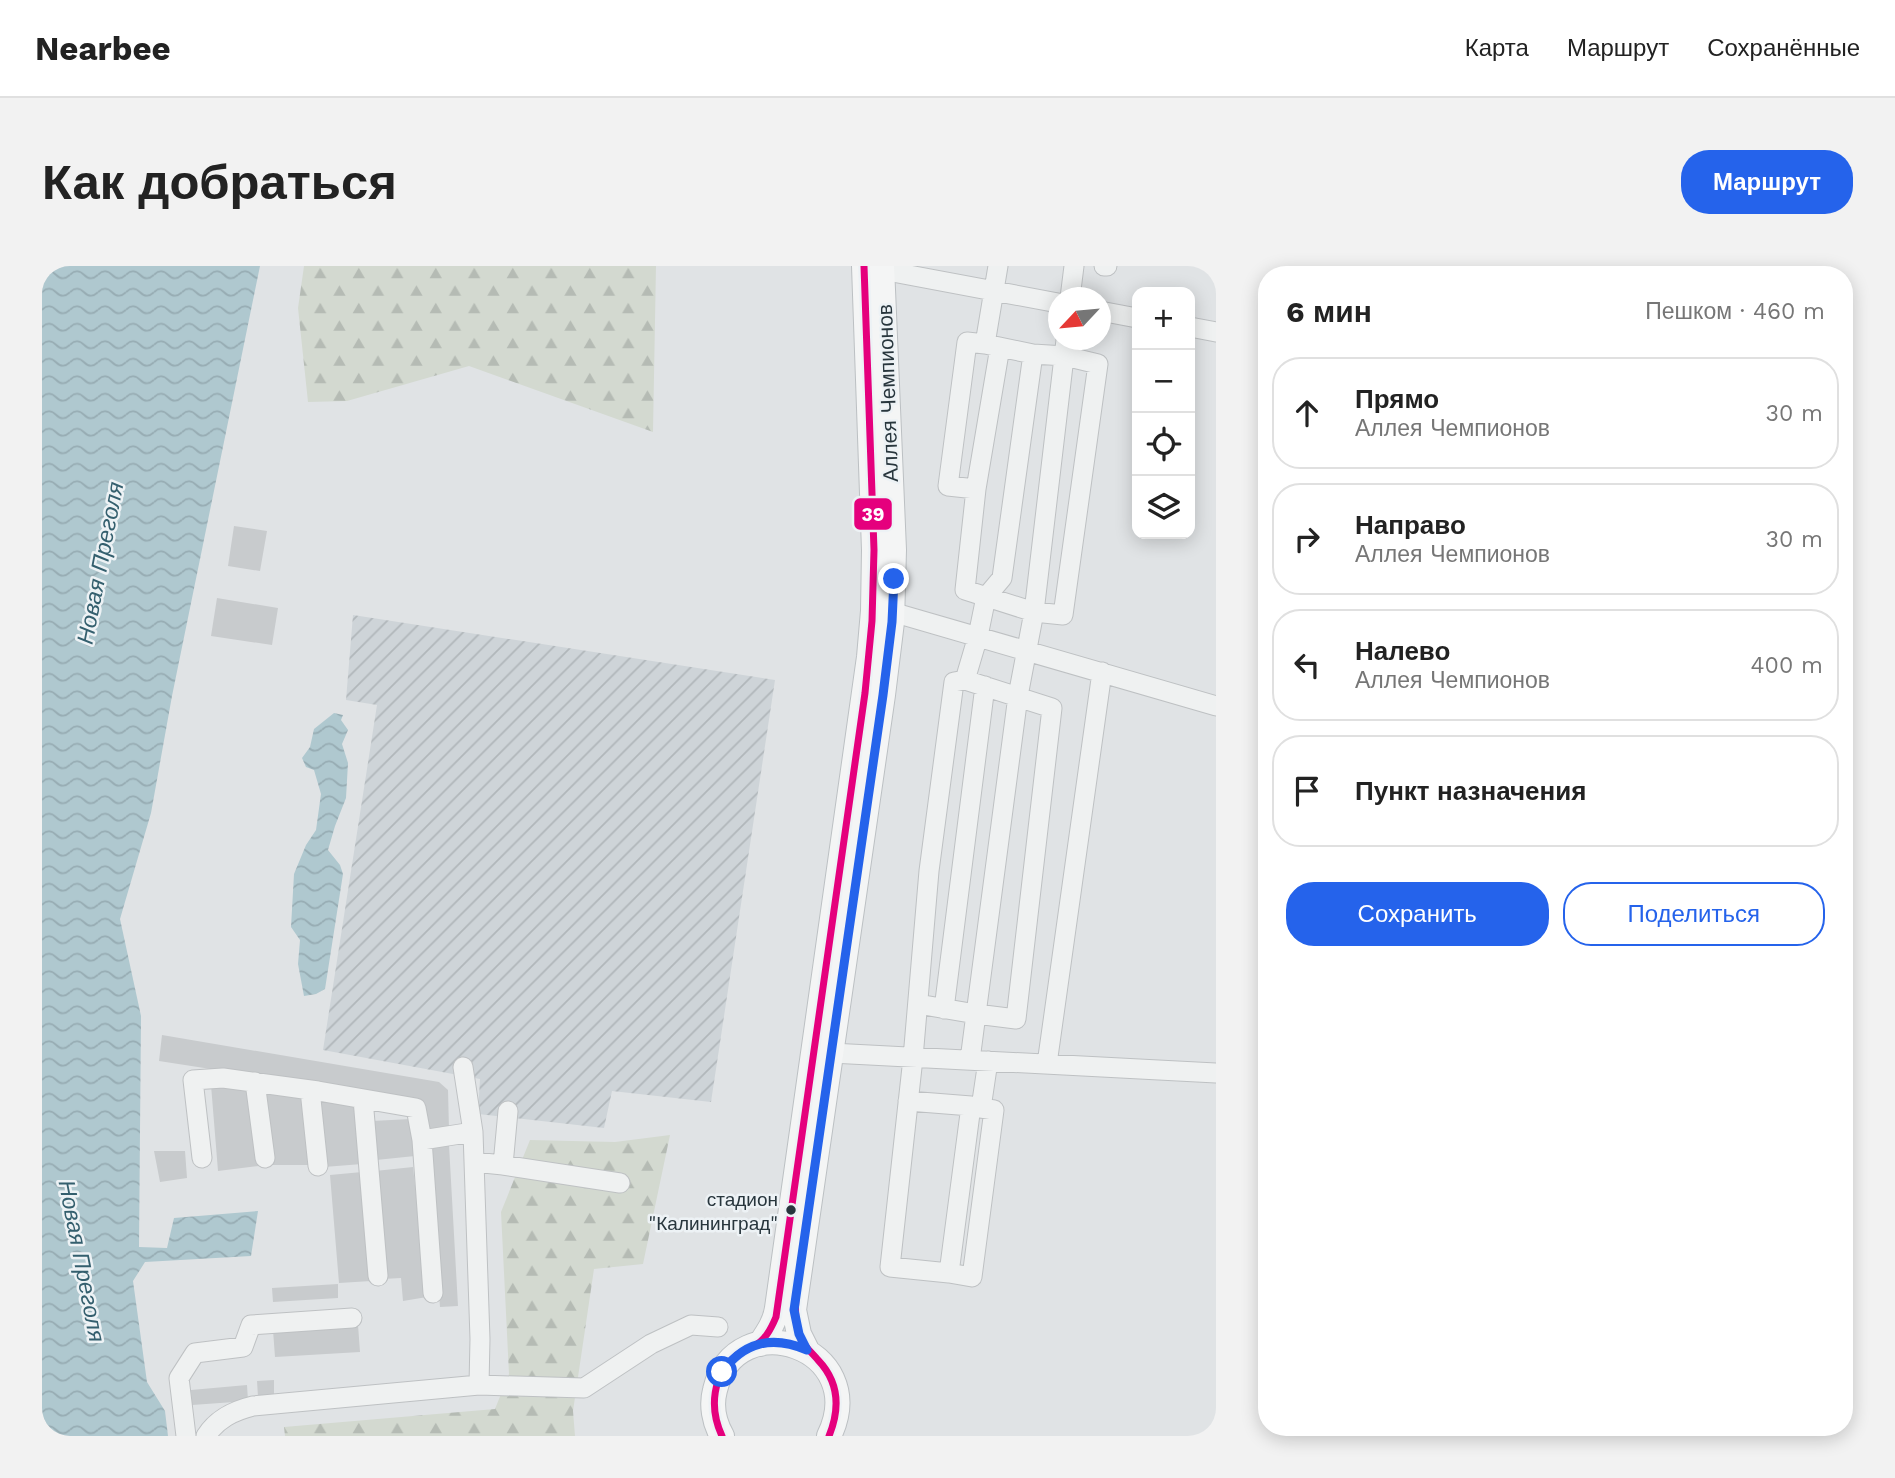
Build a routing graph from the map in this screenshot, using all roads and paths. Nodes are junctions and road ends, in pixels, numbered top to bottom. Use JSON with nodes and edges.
{"nodes":[{"id":1,"x":998,"y":266,"type":"edge"},
{"id":2,"x":1074,"y":266,"type":"edge"},
{"id":3,"x":876,"y":267,"type":"edge"},
{"id":4,"x":1071,"y":287,"type":"edge"},
{"id":5,"x":995,"y":291,"type":"junction"},
{"id":6,"x":1048,"y":301,"type":"edge"},
{"id":7,"x":1111,"y":313,"type":"edge"},
{"id":8,"x":1132,"y":317,"type":"edge"},
{"id":9,"x":1195,"y":328,"type":"edge"},
{"id":10,"x":1216,"y":332,"type":"edge"},
{"id":11,"x":992,"y":346,"type":"junction"},
{"id":12,"x":1054,"y":350,"type":"edge"},
{"id":13,"x":1065,"y":350,"type":"edge"},
{"id":14,"x":1069,"y":350,"type":"edge"},
{"id":15,"x":1033,"y":354,"type":"junction"},
{"id":16,"x":976,"y":489,"type":"junction"},
{"id":17,"x":986,"y":597,"type":"junction"},
{"id":18,"x":892,"y":612,"type":"junction"},
{"id":19,"x":1034,"y":612,"type":"junction"},
{"id":20,"x":978,"y":636,"type":"junction"},
{"id":21,"x":1026,"y":650,"type":"junction"},
{"id":22,"x":1101,"y":672,"type":"junction"},
{"id":23,"x":965,"y":680,"type":"junction"},
{"id":24,"x":985,"y":686,"type":"junction"},
{"id":25,"x":1018,"y":696,"type":"junction"},
{"id":26,"x":1216,"y":706,"type":"edge"},
{"id":27,"x":918,"y":1004,"type":"junction"},
{"id":28,"x":944,"y":1009,"type":"junction"},
{"id":29,"x":976,"y":1014,"type":"junction"},
{"id":30,"x":831,"y":1053,"type":"junction"},
{"id":31,"x":913,"y":1058,"type":"junction"},
{"id":32,"x":979,"y":1061,"type":"junction"},
{"id":33,"x":1047,"y":1064,"type":"junction"},
{"id":34,"x":463,"y":1067,"type":"dead end"},
{"id":35,"x":1216,"y":1073,"type":"edge"},
{"id":36,"x":255,"y":1082,"type":"junction"},
{"id":37,"x":310,"y":1090,"type":"junction"},
{"id":38,"x":363,"y":1099,"type":"junction"},
{"id":39,"x":908,"y":1101,"type":"junction"},
{"id":40,"x":976,"y":1107,"type":"junction"},
{"id":41,"x":508,"y":1111,"type":"dead end"},
{"id":42,"x":473,"y":1132,"type":"junction"},
{"id":43,"x":422,"y":1140,"type":"junction"},
{"id":44,"x":202,"y":1158,"type":"dead end"},
{"id":45,"x":265,"y":1158,"type":"dead end"},
{"id":46,"x":474,"y":1162,"type":"junction"},
{"id":47,"x":503,"y":1165,"type":"junction"},
{"id":48,"x":318,"y":1166,"type":"dead end"},
{"id":49,"x":620,"y":1184,"type":"dead end"},
{"id":50,"x":378,"y":1276,"type":"dead end"},
{"id":51,"x":433,"y":1293,"type":"dead end"},
{"id":52,"x":352,"y":1318,"type":"dead end"},
{"id":53,"x":718,"y":1327,"type":"dead end"},
{"id":54,"x":760,"y":1344,"type":"junction"},
{"id":55,"x":807,"y":1350,"type":"junction"},
{"id":56,"x":479,"y":1385,"type":"junction"},
{"id":57,"x":186,"y":1436,"type":"edge"},
{"id":58,"x":206,"y":1436,"type":"edge"},
{"id":59,"x":722,"y":1436,"type":"edge"},
{"id":60,"x":829,"y":1436,"type":"edge"}],
"edges":[{"from":1,"to":5,"type":"street"},
{"from":2,"to":4,"type":"street"},
{"from":3,"to":5,"type":"street"},
{"from":3,"to":18,"type":"main road","name":"Аллея Чемпионов"},
{"from":3,"to":54,"type":"main road","name":"Аллея Чемпионов"},
{"from":5,"to":6,"type":"street"},
{"from":5,"to":11,"type":"street"},
{"from":7,"to":8,"type":"street"},
{"from":9,"to":10,"type":"street"},
{"from":11,"to":15,"type":"street"},
{"from":11,"to":16,"type":"street"},
{"from":11,"to":16,"type":"street"},
{"from":12,"to":15,"type":"street"},
{"from":13,"to":19,"type":"street"},
{"from":14,"to":19,"type":"street"},
{"from":15,"to":17,"type":"street"},
{"from":16,"to":17,"type":"street"},
{"from":17,"to":19,"type":"street"},
{"from":17,"to":20,"type":"street"},
{"from":18,"to":20,"type":"street"},
{"from":18,"to":30,"type":"main road","name":"Аллея Чемпионов"},
{"from":19,"to":21,"type":"street"},
{"from":20,"to":21,"type":"street"},
{"from":20,"to":23,"type":"street"},
{"from":21,"to":22,"type":"street"},
{"from":21,"to":25,"type":"street"},
{"from":22,"to":26,"type":"street"},
{"from":22,"to":33,"type":"street"},
{"from":23,"to":24,"type":"street"},
{"from":23,"to":27,"type":"street"},
{"from":24,"to":25,"type":"street"},
{"from":24,"to":28,"type":"street"},
{"from":25,"to":29,"type":"street"},
{"from":25,"to":29,"type":"street"},
{"from":27,"to":28,"type":"street"},
{"from":27,"to":31,"type":"street"},
{"from":28,"to":29,"type":"street"},
{"from":29,"to":32,"type":"street"},
{"from":30,"to":31,"type":"street"},
{"from":30,"to":55,"type":"main road","name":"Аллея Чемпионов"},
{"from":31,"to":32,"type":"street"},
{"from":31,"to":39,"type":"street"},
{"from":32,"to":33,"type":"street"},
{"from":32,"to":40,"type":"street"},
{"from":33,"to":35,"type":"street"},
{"from":34,"to":42,"type":"street"},
{"from":36,"to":37,"type":"street"},
{"from":36,"to":44,"type":"street"},
{"from":36,"to":45,"type":"street"},
{"from":37,"to":38,"type":"street"},
{"from":37,"to":48,"type":"street"},
{"from":38,"to":43,"type":"street"},
{"from":38,"to":50,"type":"street"},
{"from":39,"to":40,"type":"street"},
{"from":39,"to":40,"type":"street"},
{"from":41,"to":47,"type":"street"},
{"from":42,"to":43,"type":"street"},
{"from":42,"to":46,"type":"street"},
{"from":43,"to":51,"type":"street"},
{"from":46,"to":47,"type":"street"},
{"from":46,"to":56,"type":"street"},
{"from":47,"to":49,"type":"street"},
{"from":52,"to":57,"type":"street"},
{"from":53,"to":56,"type":"street"},
{"from":54,"to":55,"type":"main road"},
{"from":54,"to":59,"type":"main road"},
{"from":55,"to":60,"type":"main road","name":"Аллея Чемпионов"},
{"from":56,"to":58,"type":"street"}]}
